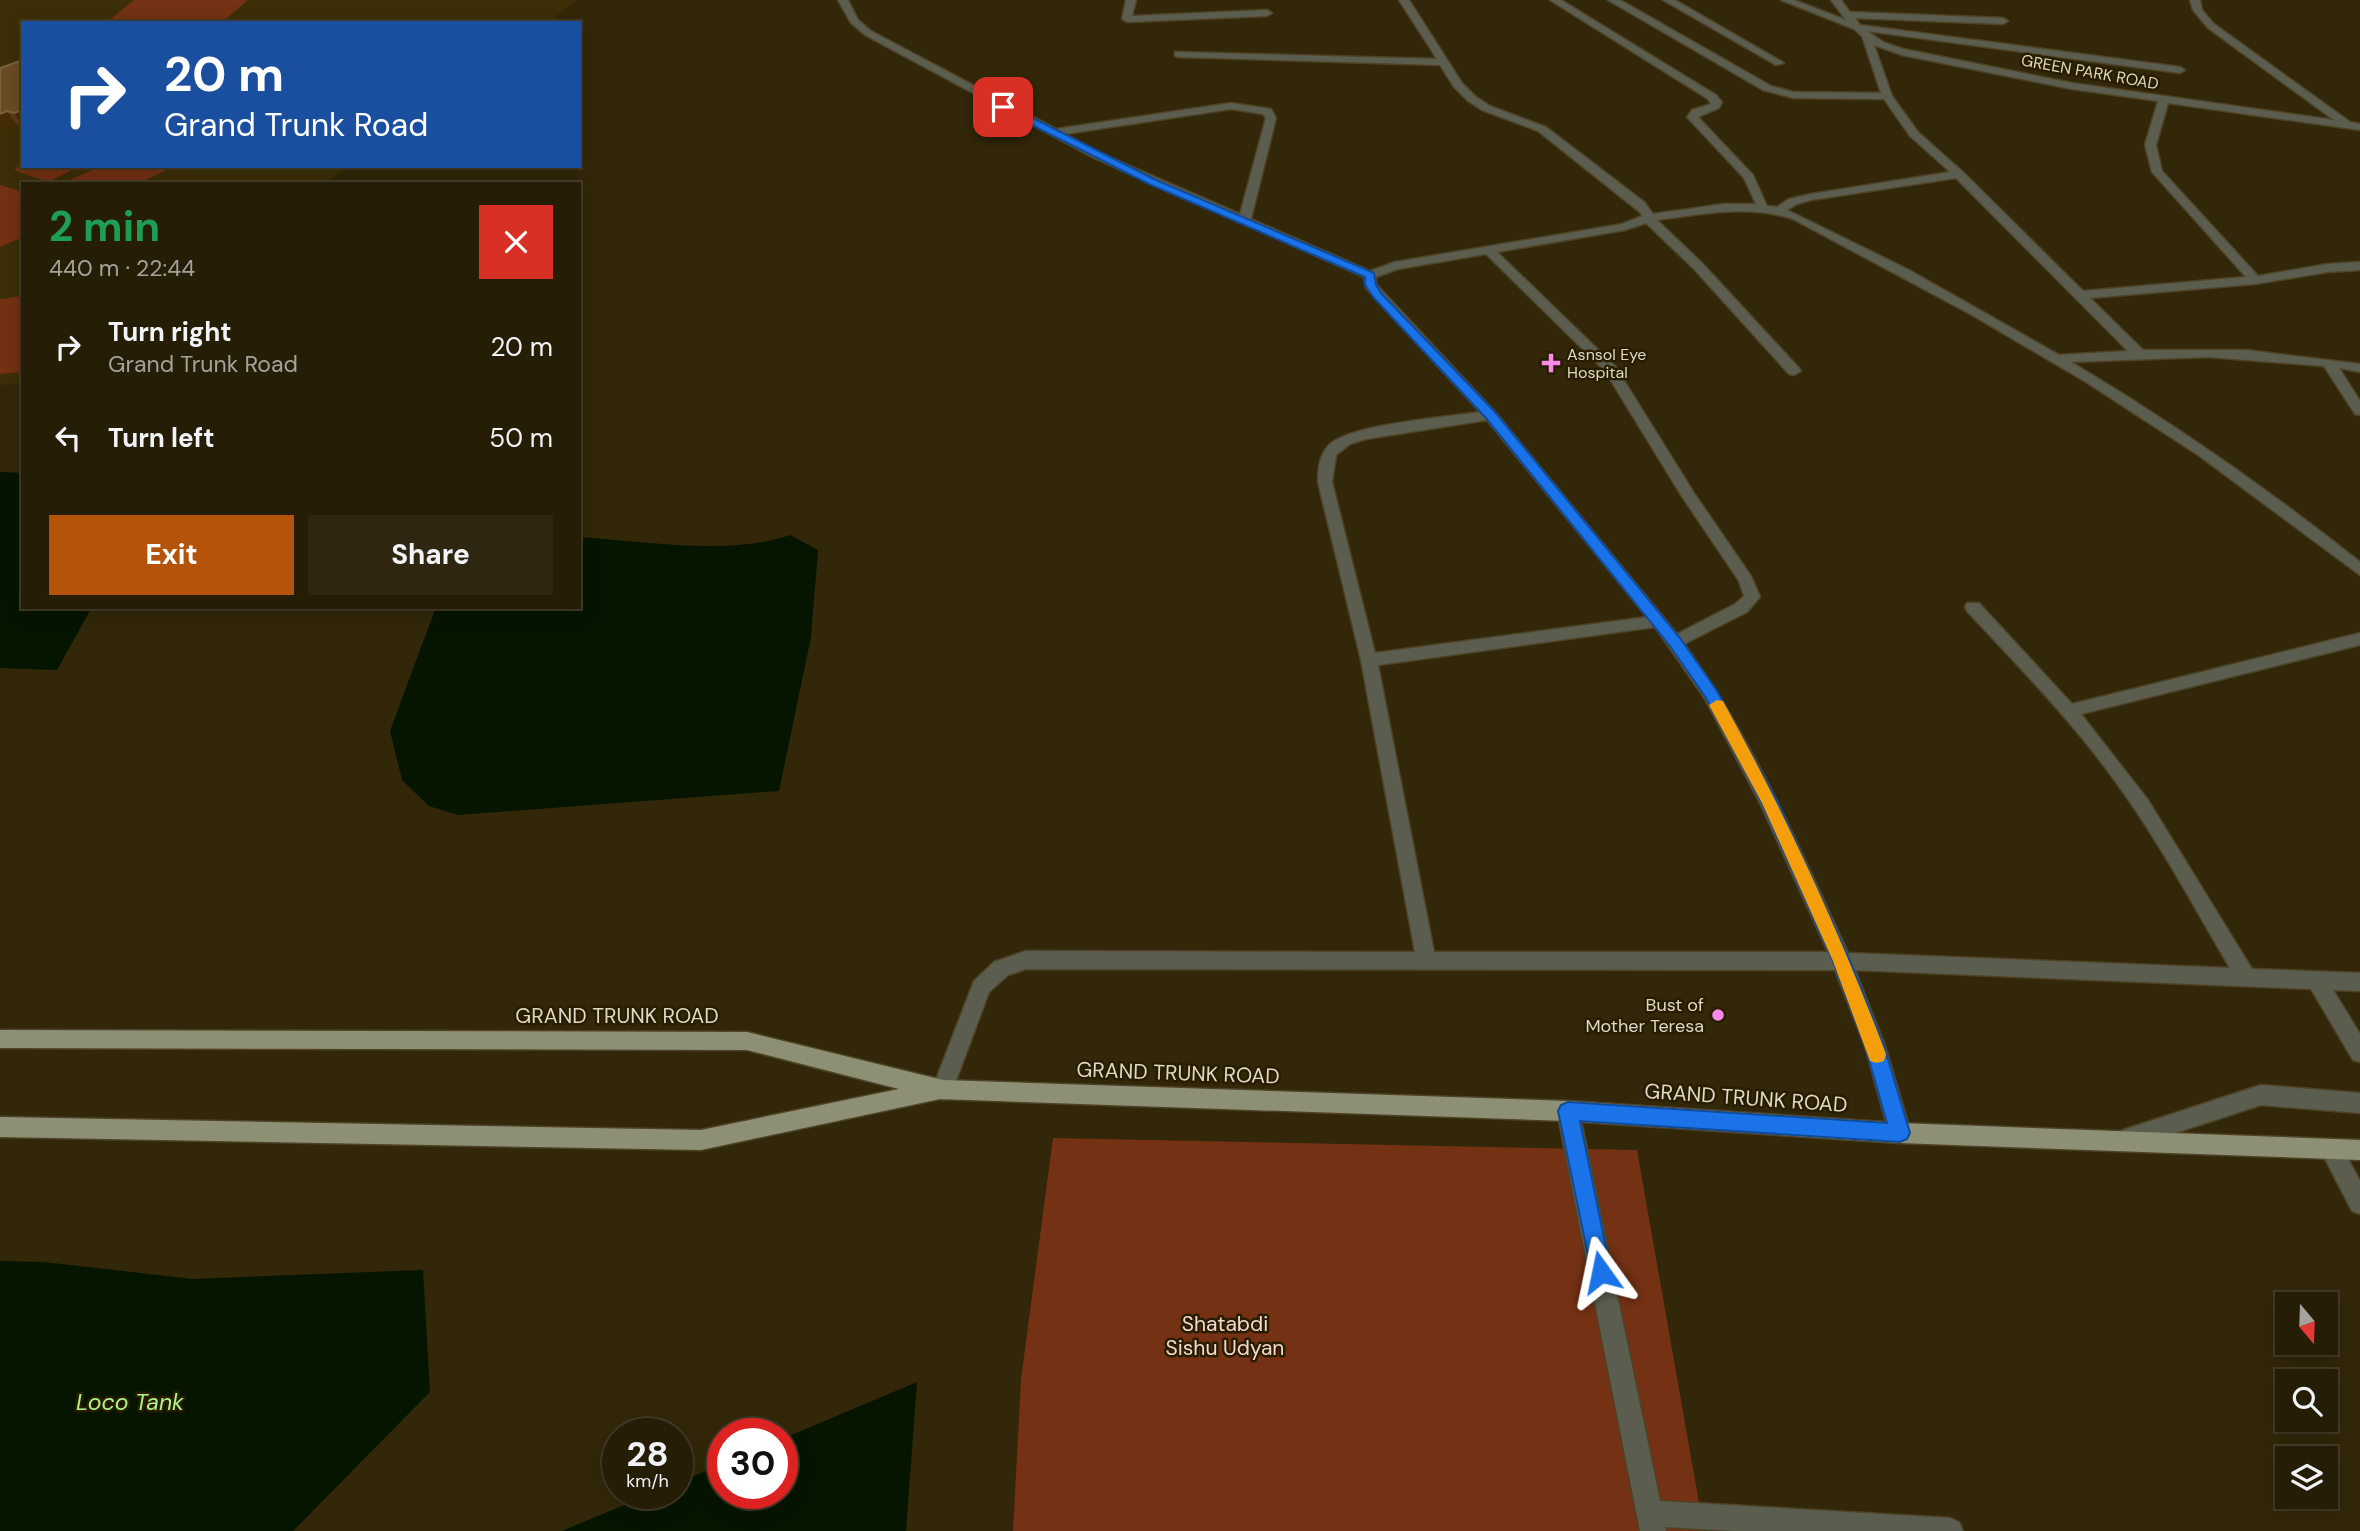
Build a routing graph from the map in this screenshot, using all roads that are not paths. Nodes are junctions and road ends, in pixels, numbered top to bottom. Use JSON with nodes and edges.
{"nodes":[{"id":1,"x":843,"y":0,"type":"edge"},
{"id":2,"x":1131,"y":0,"type":"edge"},
{"id":3,"x":1242,"y":0,"type":"edge"},
{"id":4,"x":1404,"y":0,"type":"edge"},
{"id":5,"x":1555,"y":0,"type":"edge"},
{"id":6,"x":1613,"y":0,"type":"edge"},
{"id":7,"x":1668,"y":0,"type":"edge"},
{"id":8,"x":1786,"y":0,"type":"edge"},
{"id":9,"x":2195,"y":0,"type":"edge"},
{"id":10,"x":1838,"y":3,"type":"edge"},
{"id":11,"x":1915,"y":6,"type":"dead end"},
{"id":12,"x":1244,"y":13,"type":"junction"},
{"id":13,"x":1267,"y":13,"type":"dead end"},
{"id":14,"x":1847,"y":15,"type":"junction"},
{"id":15,"x":2003,"y":21,"type":"dead end"},
{"id":16,"x":1856,"y":27,"type":"junction"},
{"id":17,"x":1866,"y":37,"type":"junction"},
{"id":18,"x":1178,"y":54,"type":"dead end"},
{"id":19,"x":1443,"y":62,"type":"junction"},
{"id":20,"x":1779,"y":63,"type":"dead end"},
{"id":21,"x":2180,"y":70,"type":"dead end"},
{"id":22,"x":1887,"y":96,"type":"junction"},
{"id":23,"x":2164,"y":100,"type":"junction"},
{"id":24,"x":2348,"y":126,"type":"junction"},
{"id":25,"x":2360,"y":127,"type":"edge"},
{"id":26,"x":1052,"y":133,"type":"junction"},
{"id":27,"x":1959,"y":174,"type":"junction"},
{"id":28,"x":1762,"y":206,"type":"junction"},
{"id":29,"x":1780,"y":210,"type":"junction"},
{"id":30,"x":1648,"y":218,"type":"junction"},
{"id":31,"x":1244,"y":222,"type":"junction"},
{"id":32,"x":1487,"y":249,"type":"junction"},
{"id":33,"x":2360,"y":267,"type":"edge"},
{"id":34,"x":1370,"y":275,"type":"junction"},
{"id":35,"x":2255,"y":281,"type":"junction"},
{"id":36,"x":2081,"y":296,"type":"junction"},
{"id":37,"x":2139,"y":354,"type":"junction"},
{"id":38,"x":2055,"y":359,"type":"junction"},
{"id":39,"x":2329,"y":363,"type":"junction"},
{"id":40,"x":2360,"y":368,"type":"edge"},
{"id":41,"x":1794,"y":371,"type":"dead end"},
{"id":42,"x":2360,"y":411,"type":"edge"},
{"id":43,"x":1490,"y":415,"type":"junction"},
{"id":44,"x":2360,"y":570,"type":"edge"},
{"id":45,"x":1973,"y":607,"type":"dead end"},
{"id":46,"x":1659,"y":621,"type":"junction"},
{"id":47,"x":2360,"y":639,"type":"edge"},
{"id":48,"x":1675,"y":642,"type":"junction"},
{"id":49,"x":1369,"y":660,"type":"junction"},
{"id":50,"x":2069,"y":711,"type":"junction"},
{"id":51,"x":1426,"y":960,"type":"junction"},
{"id":52,"x":1842,"y":961,"type":"junction"},
{"id":53,"x":2247,"y":978,"type":"junction"},
{"id":54,"x":2317,"y":981,"type":"junction"},
{"id":55,"x":2360,"y":982,"type":"edge"},
{"id":56,"x":0,"y":1039,"type":"edge"},
{"id":57,"x":2360,"y":1053,"type":"edge"},
{"id":58,"x":943,"y":1090,"type":"junction"},
{"id":59,"x":2360,"y":1103,"type":"edge"},
{"id":60,"x":1568,"y":1111,"type":"junction"},
{"id":61,"x":0,"y":1127,"type":"edge"},
{"id":62,"x":1900,"y":1133,"type":"junction"},
{"id":63,"x":2119,"y":1141,"type":"junction"},
{"id":64,"x":2331,"y":1149,"type":"junction"},
{"id":65,"x":2360,"y":1150,"type":"edge"},
{"id":66,"x":2360,"y":1203,"type":"edge"},
{"id":67,"x":1651,"y":1522,"type":"edge"},
{"id":68,"x":1950,"y":1531,"type":"edge"}],
"edges":[{"from":1,"to":26,"type":"street"},
{"from":2,"to":12,"type":"street"},
{"from":3,"to":12,"type":"street"},
{"from":4,"to":19,"type":"street"},
{"from":5,"to":28,"type":"street"},
{"from":6,"to":22,"type":"street"},
{"from":7,"to":20,"type":"street"},
{"from":8,"to":16,"type":"street"},
{"from":9,"to":24,"type":"street"},
{"from":10,"to":11,"type":"street"},
{"from":10,"to":14,"type":"street","name":"GREEN PARK ROAD"},
{"from":12,"to":13,"type":"street"},
{"from":14,"to":15,"type":"street"},
{"from":14,"to":16,"type":"street","name":"GREEN PARK ROAD"},
{"from":16,"to":17,"type":"street","name":"GREEN PARK ROAD"},
{"from":16,"to":21,"type":"street"},
{"from":17,"to":22,"type":"street"},
{"from":17,"to":23,"type":"street","name":"GREEN PARK ROAD"},
{"from":18,"to":19,"type":"street"},
{"from":19,"to":30,"type":"street"},
{"from":22,"to":27,"type":"street"},
{"from":23,"to":24,"type":"street","name":"GREEN PARK ROAD"},
{"from":23,"to":35,"type":"street"},
{"from":24,"to":25,"type":"street","name":"GREEN PARK ROAD"},
{"from":26,"to":31,"type":"street"},
{"from":26,"to":31,"type":"street"},
{"from":27,"to":29,"type":"street"},
{"from":27,"to":36,"type":"street"},
{"from":28,"to":29,"type":"street"},
{"from":28,"to":30,"type":"street"},
{"from":29,"to":38,"type":"street"},
{"from":30,"to":32,"type":"street"},
{"from":30,"to":41,"type":"street"},
{"from":31,"to":34,"type":"street"},
{"from":32,"to":34,"type":"street"},
{"from":32,"to":48,"type":"street"},
{"from":33,"to":35,"type":"street"},
{"from":34,"to":43,"type":"street"},
{"from":35,"to":36,"type":"street"},
{"from":36,"to":37,"type":"street"},
{"from":37,"to":38,"type":"street"},
{"from":37,"to":39,"type":"street"},
{"from":38,"to":44,"type":"street"},
{"from":39,"to":40,"type":"street"},
{"from":39,"to":42,"type":"street"},
{"from":43,"to":46,"type":"street"},
{"from":43,"to":49,"type":"street"},
{"from":45,"to":50,"type":"street"},
{"from":46,"to":48,"type":"street"},
{"from":46,"to":49,"type":"street"},
{"from":47,"to":50,"type":"street"},
{"from":48,"to":52,"type":"street"},
{"from":49,"to":51,"type":"street"},
{"from":50,"to":53,"type":"street"},
{"from":51,"to":52,"type":"street"},
{"from":51,"to":58,"type":"street"},
{"from":52,"to":53,"type":"street"},
{"from":52,"to":62,"type":"street"},
{"from":53,"to":54,"type":"street"},
{"from":54,"to":55,"type":"street"},
{"from":54,"to":57,"type":"street"},
{"from":56,"to":58,"type":"main road","name":"GRAND TRUNK ROAD"},
{"from":58,"to":60,"type":"main road","name":"GRAND TRUNK ROAD"},
{"from":58,"to":61,"type":"main road"},
{"from":59,"to":63,"type":"street"},
{"from":60,"to":62,"type":"main road","name":"GRAND TRUNK ROAD"},
{"from":60,"to":67,"type":"street"},
{"from":62,"to":63,"type":"main road","name":"GRAND TRUNK ROAD"},
{"from":63,"to":64,"type":"main road","name":"GRAND TRUNK ROAD"},
{"from":64,"to":65,"type":"main road","name":"GRAND TRUNK ROAD"},
{"from":64,"to":66,"type":"street"},
{"from":67,"to":68,"type":"street"}]}
